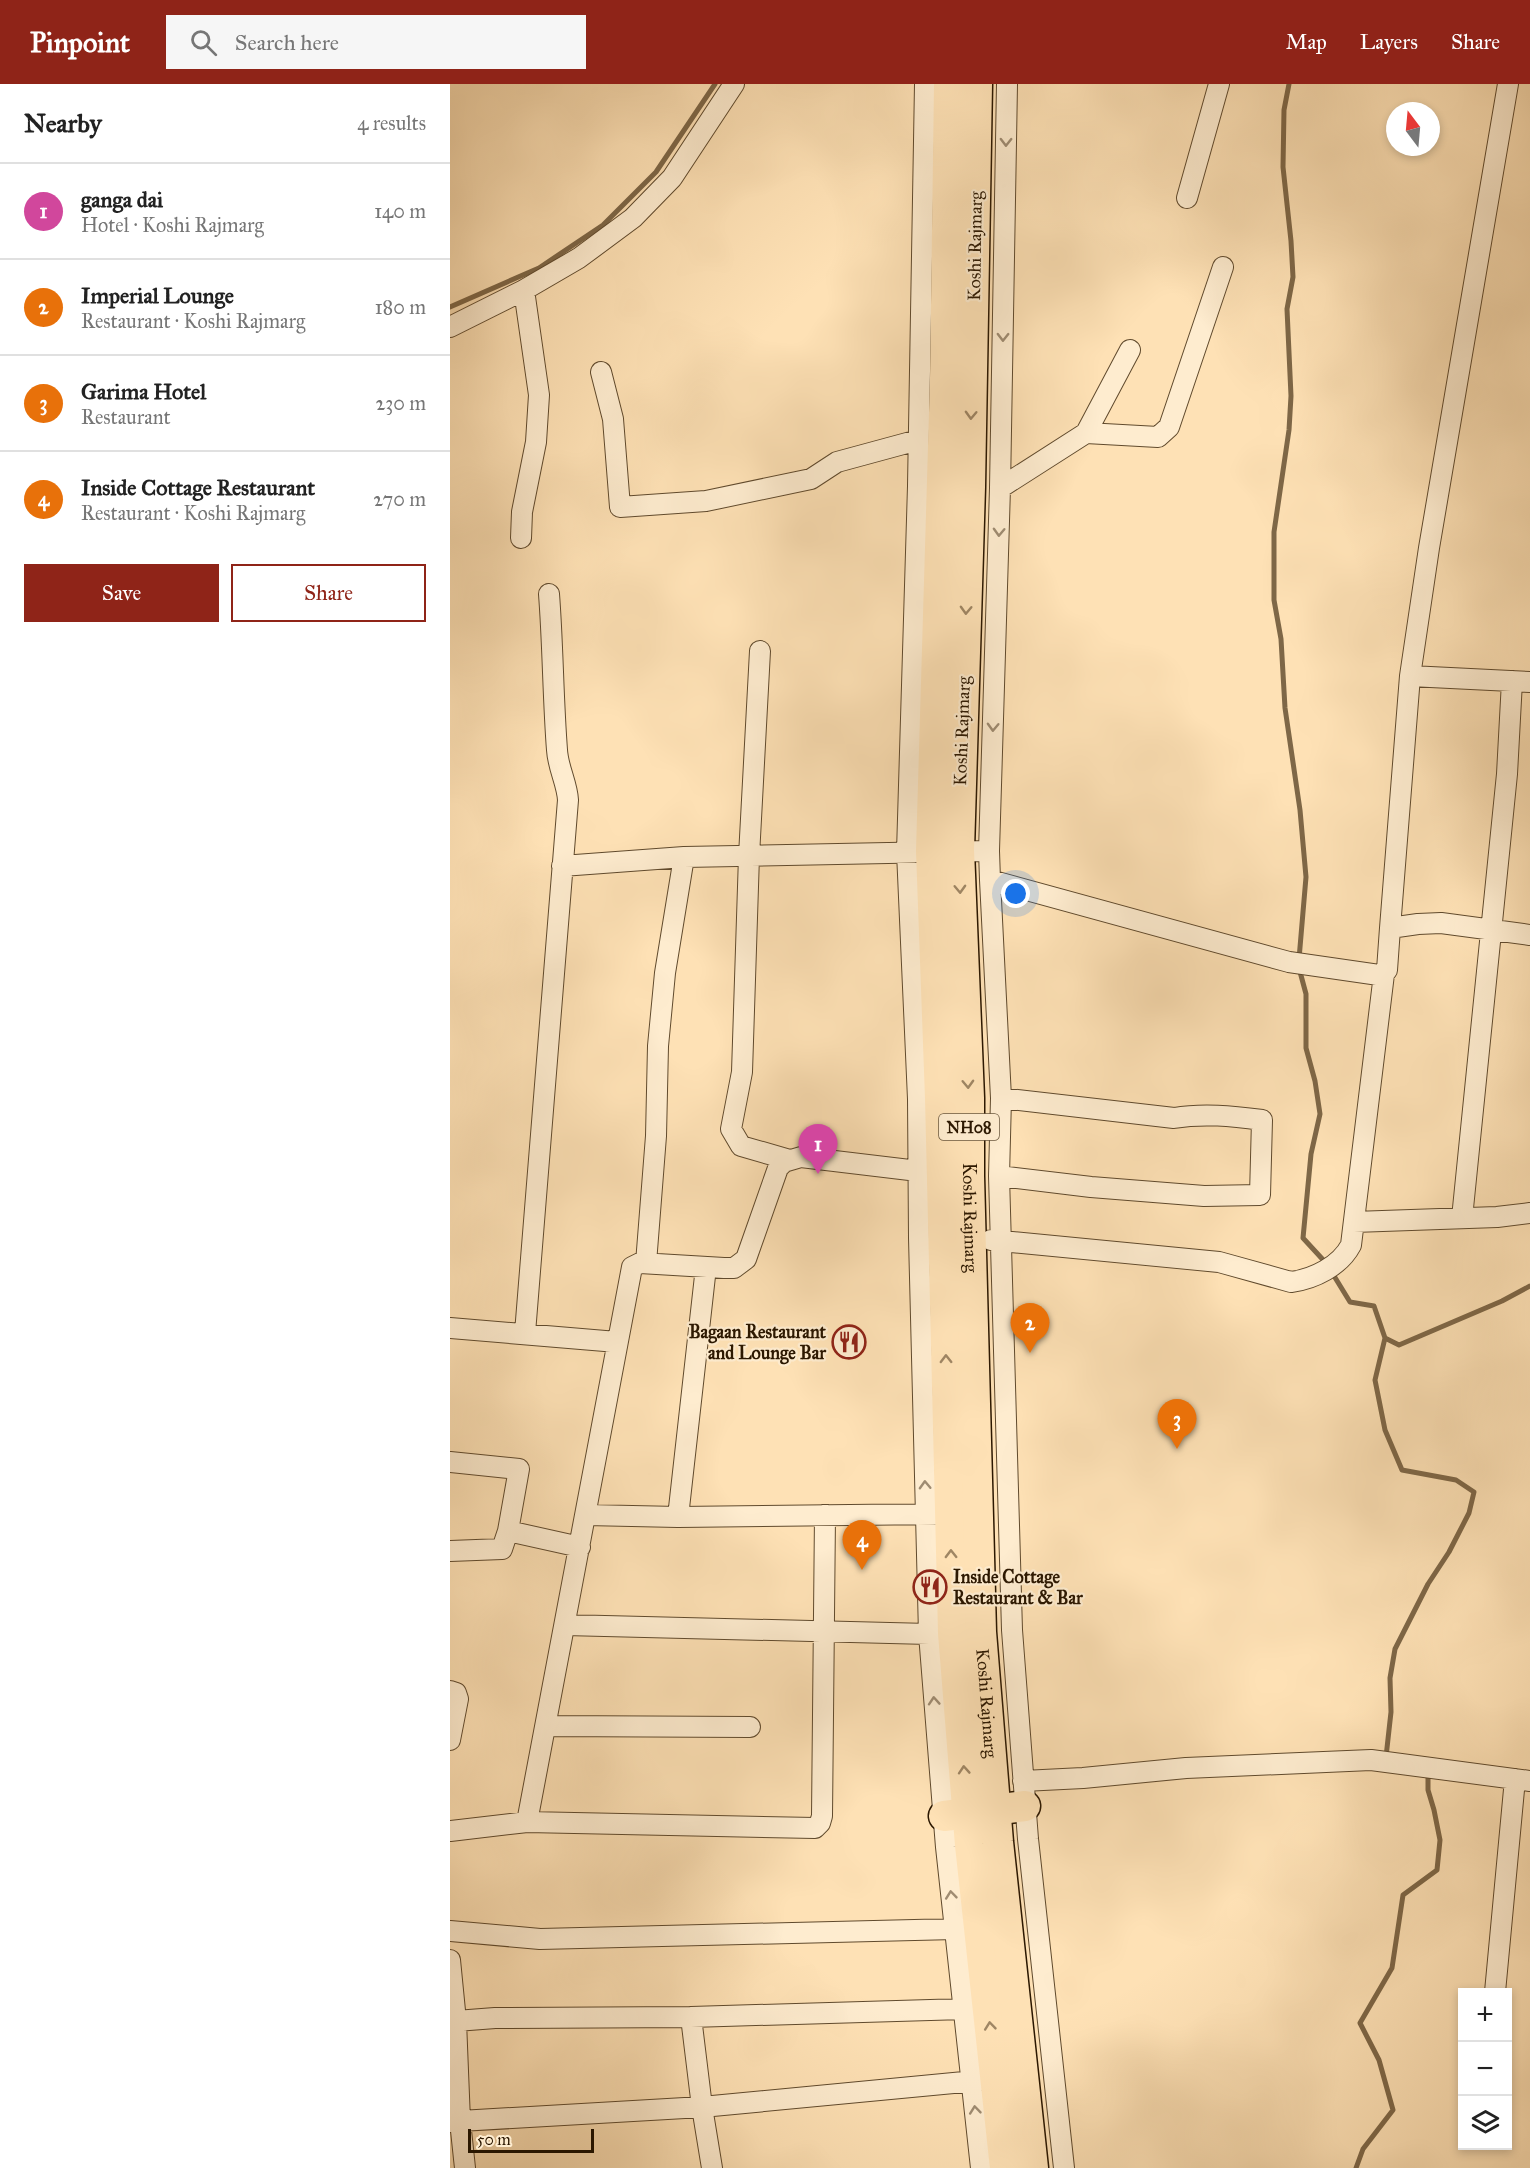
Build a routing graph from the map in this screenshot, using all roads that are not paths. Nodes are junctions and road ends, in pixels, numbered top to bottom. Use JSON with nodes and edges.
{"nodes":[{"id":1,"x":734,"y":84,"type":"edge"},
{"id":2,"x":925,"y":84,"type":"edge"},
{"id":3,"x":949,"y":84,"type":"edge"},
{"id":4,"x":977,"y":84,"type":"edge"},
{"id":5,"x":1007,"y":84,"type":"edge"},
{"id":6,"x":1219,"y":84,"type":"edge"},
{"id":7,"x":1508,"y":84,"type":"edge"},
{"id":8,"x":1187,"y":198,"type":"dead end"},
{"id":9,"x":1223,"y":267,"type":"dead end"},
{"id":10,"x":524,"y":290,"type":"junction"},
{"id":11,"x":450,"y":327,"type":"edge"},
{"id":12,"x":1130,"y":350,"type":"dead end"},
{"id":13,"x":601,"y":372,"type":"dead end"},
{"id":14,"x":1086,"y":433,"type":"junction"},
{"id":15,"x":918,"y":440,"type":"junction"},
{"id":16,"x":1000,"y":488,"type":"junction"},
{"id":17,"x":521,"y":538,"type":"dead end"},
{"id":18,"x":549,"y":594,"type":"dead end"},
{"id":19,"x":760,"y":651,"type":"dead end"},
{"id":20,"x":1410,"y":676,"type":"junction"},
{"id":21,"x":1521,"y":681,"type":"edge"},
{"id":22,"x":989,"y":850,"type":"junction"},
{"id":23,"x":932,"y":851,"type":"junction"},
{"id":24,"x":749,"y":856,"type":"junction"},
{"id":25,"x":684,"y":857,"type":"junction"},
{"id":26,"x":562,"y":866,"type":"junction"},
{"id":27,"x":990,"y":880,"type":"junction"},
{"id":28,"x":1390,"y":928,"type":"junction"},
{"id":29,"x":1492,"y":931,"type":"junction"},
{"id":30,"x":1530,"y":935,"type":"edge"},
{"id":31,"x":1384,"y":974,"type":"junction"},
{"id":32,"x":1000,"y":1098,"type":"junction"},
{"id":33,"x":790,"y":1160,"type":"junction"},
{"id":34,"x":918,"y":1171,"type":"junction"},
{"id":35,"x":999,"y":1176,"type":"junction"},
{"id":36,"x":1530,"y":1213,"type":"edge"},
{"id":37,"x":1462,"y":1218,"type":"junction"},
{"id":38,"x":1354,"y":1222,"type":"junction"},
{"id":39,"x":944,"y":1238,"type":"junction"},
{"id":40,"x":1001,"y":1240,"type":"junction"},
{"id":41,"x":646,"y":1263,"type":"junction"},
{"id":42,"x":706,"y":1267,"type":"junction"},
{"id":43,"x":450,"y":1328,"type":"edge"},
{"id":44,"x":525,"y":1333,"type":"junction"},
{"id":45,"x":617,"y":1342,"type":"junction"},
{"id":46,"x":450,"y":1462,"type":"edge"},
{"id":47,"x":938,"y":1514,"type":"junction"},
{"id":48,"x":586,"y":1515,"type":"junction"},
{"id":49,"x":825,"y":1515,"type":"junction"},
{"id":50,"x":678,"y":1517,"type":"junction"},
{"id":51,"x":508,"y":1531,"type":"junction"},
{"id":52,"x":580,"y":1547,"type":"junction"},
{"id":53,"x":450,"y":1551,"type":"edge"},
{"id":54,"x":565,"y":1625,"type":"junction"},
{"id":55,"x":825,"y":1631,"type":"junction"},
{"id":56,"x":929,"y":1634,"type":"junction"},
{"id":57,"x":450,"y":1691,"type":"edge"},
{"id":58,"x":546,"y":1726,"type":"junction"},
{"id":59,"x":750,"y":1727,"type":"dead end"},
{"id":60,"x":450,"y":1740,"type":"edge"},
{"id":61,"x":1522,"y":1780,"type":"edge"},
{"id":62,"x":1024,"y":1793,"type":"junction"},
{"id":63,"x":969,"y":1813,"type":"junction"},
{"id":64,"x":527,"y":1822,"type":"junction"},
{"id":65,"x":450,"y":1831,"type":"edge"},
{"id":66,"x":955,"y":1929,"type":"junction"},
{"id":67,"x":450,"y":1931,"type":"edge"},
{"id":68,"x":450,"y":1960,"type":"edge"},
{"id":69,"x":1496,"y":1988,"type":"edge"},
{"id":70,"x":964,"y":2009,"type":"junction"},
{"id":71,"x":692,"y":2017,"type":"junction"},
{"id":72,"x":454,"y":2018,"type":"edge"},
{"id":73,"x":997,"y":2078,"type":"junction"},
{"id":74,"x":702,"y":2107,"type":"junction"},
{"id":75,"x":455,"y":2122,"type":"edge"},
{"id":76,"x":465,"y":2168,"type":"edge"},
{"id":77,"x":712,"y":2168,"type":"edge"},
{"id":78,"x":981,"y":2168,"type":"edge"},
{"id":79,"x":1005,"y":2168,"type":"edge"},
{"id":80,"x":1033,"y":2168,"type":"edge"},
{"id":81,"x":1064,"y":2168,"type":"edge"}],
"edges":[{"from":1,"to":10,"type":"street"},
{"from":2,"to":15,"type":"street"},
{"from":3,"to":23,"type":"main road","name":"Koshi Rajmarg","number":"NH08"},
{"from":4,"to":23,"type":"main road","name":"Koshi Rajmarg","number":"NH08","one_way":true},
{"from":5,"to":16,"type":"street","one_way":true},
{"from":6,"to":8,"type":"street"},
{"from":7,"to":20,"type":"street"},
{"from":9,"to":14,"type":"street"},
{"from":10,"to":11,"type":"street"},
{"from":10,"to":17,"type":"street"},
{"from":12,"to":14,"type":"street"},
{"from":13,"to":15,"type":"street"},
{"from":14,"to":16,"type":"street"},
{"from":15,"to":23,"type":"street"},
{"from":16,"to":22,"type":"street","one_way":true},
{"from":18,"to":26,"type":"street"},
{"from":19,"to":24,"type":"street"},
{"from":20,"to":21,"type":"street"},
{"from":20,"to":28,"type":"street"},
{"from":21,"to":29,"type":"street"},
{"from":22,"to":23,"type":"street"},
{"from":22,"to":27,"type":"street"},
{"from":23,"to":24,"type":"street"},
{"from":23,"to":34,"type":"street"},
{"from":23,"to":39,"type":"main road","name":"Koshi Rajmarg","number":"NH08"},
{"from":24,"to":25,"type":"street"},
{"from":24,"to":33,"type":"street"},
{"from":25,"to":26,"type":"street"},
{"from":25,"to":41,"type":"street"},
{"from":26,"to":44,"type":"street"},
{"from":27,"to":31,"type":"street"},
{"from":27,"to":32,"type":"street"},
{"from":28,"to":29,"type":"street"},
{"from":28,"to":31,"type":"street"},
{"from":29,"to":30,"type":"street"},
{"from":29,"to":37,"type":"street"},
{"from":31,"to":38,"type":"street"},
{"from":32,"to":35,"type":"street"},
{"from":32,"to":35,"type":"street"},
{"from":33,"to":34,"type":"street"},
{"from":33,"to":42,"type":"street"},
{"from":34,"to":39,"type":"street"},
{"from":35,"to":40,"type":"street"},
{"from":36,"to":37,"type":"street"},
{"from":37,"to":38,"type":"street"},
{"from":38,"to":40,"type":"street"},
{"from":39,"to":40,"type":"street"},
{"from":47,"to":39,"type":"main road","name":"Koshi Rajmarg","number":"NH08","one_way":true},
{"from":39,"to":63,"type":"main road","name":"Koshi Rajmarg","number":"NH08"},
{"from":40,"to":62,"type":"street"},
{"from":41,"to":42,"type":"street"},
{"from":41,"to":45,"type":"street"},
{"from":42,"to":50,"type":"street"},
{"from":43,"to":44,"type":"street"},
{"from":44,"to":45,"type":"street"},
{"from":45,"to":48,"type":"street"},
{"from":46,"to":51,"type":"street"},
{"from":47,"to":49,"type":"street"},
{"from":47,"to":56,"type":"street"},
{"from":63,"to":47,"type":"main road","name":"Koshi Rajmarg","number":"NH08","one_way":true},
{"from":48,"to":50,"type":"street"},
{"from":48,"to":52,"type":"street"},
{"from":49,"to":50,"type":"street"},
{"from":49,"to":55,"type":"street"},
{"from":51,"to":52,"type":"street"},
{"from":51,"to":53,"type":"street"},
{"from":52,"to":54,"type":"street"},
{"from":54,"to":55,"type":"street"},
{"from":54,"to":58,"type":"street"},
{"from":55,"to":56,"type":"street"},
{"from":55,"to":64,"type":"street"},
{"from":63,"to":56,"type":"street","one_way":true},
{"from":57,"to":60,"type":"street"},
{"from":58,"to":59,"type":"street"},
{"from":58,"to":64,"type":"street"},
{"from":61,"to":62,"type":"street"},
{"from":61,"to":69,"type":"street"},
{"from":62,"to":63,"type":"main road"},
{"from":62,"to":81,"type":"street"},
{"from":66,"to":63,"type":"street","one_way":true},
{"from":63,"to":73,"type":"main road","name":"Koshi Rajmarg","number":"NH08"},
{"from":64,"to":65,"type":"street"},
{"from":66,"to":67,"type":"street"},
{"from":66,"to":70,"type":"street"},
{"from":68,"to":72,"type":"street"},
{"from":70,"to":71,"type":"street"},
{"from":73,"to":70,"type":"street","one_way":true},
{"from":71,"to":72,"type":"street"},
{"from":71,"to":74,"type":"street"},
{"from":72,"to":75,"type":"street"},
{"from":73,"to":74,"type":"street"},
{"from":78,"to":73,"type":"street","one_way":true},
{"from":73,"to":79,"type":"main road","name":"Koshi Rajmarg","number":"NH08"},
{"from":73,"to":80,"type":"main road","name":"Koshi Rajmarg","number":"NH08"},
{"from":74,"to":75,"type":"street"},
{"from":74,"to":77,"type":"street"},
{"from":75,"to":76,"type":"street"}]}
